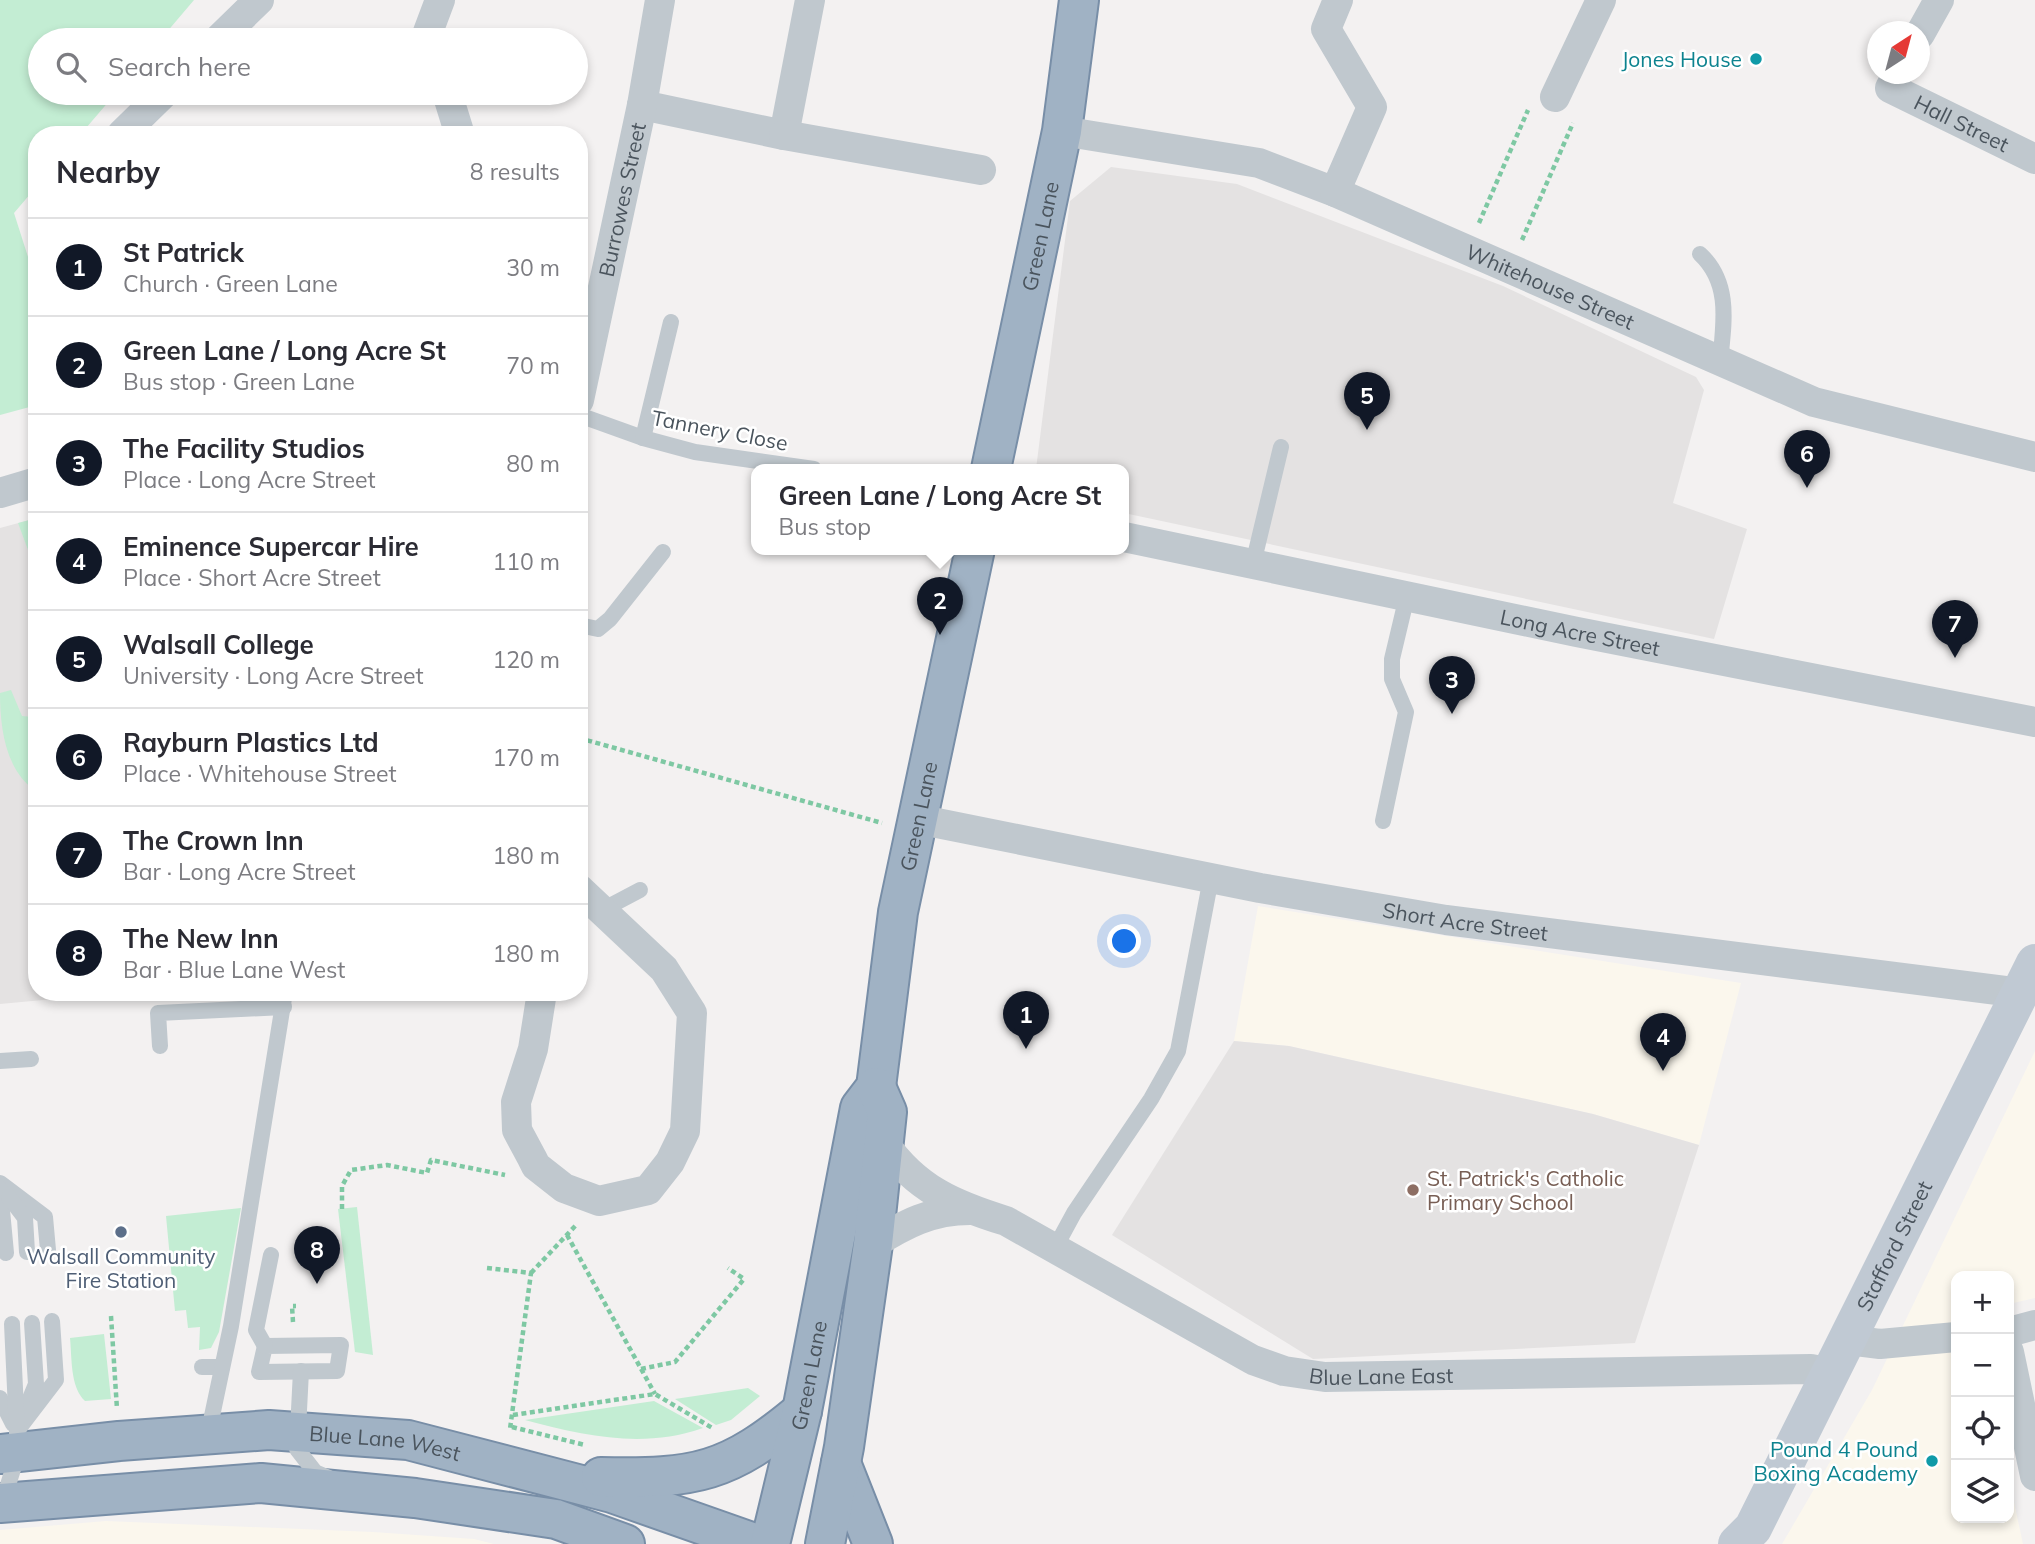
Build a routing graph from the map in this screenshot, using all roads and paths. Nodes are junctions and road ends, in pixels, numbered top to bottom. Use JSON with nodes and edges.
{"nodes":[{"id":1,"x":259,"y":0,"type":"edge"},
{"id":2,"x":440,"y":0,"type":"edge"},
{"id":3,"x":660,"y":0,"type":"edge"},
{"id":4,"x":810,"y":0,"type":"edge"},
{"id":5,"x":1079,"y":0,"type":"edge"},
{"id":6,"x":1338,"y":0,"type":"edge"},
{"id":7,"x":1601,"y":0,"type":"edge"},
{"id":8,"x":1939,"y":0,"type":"edge"},
{"id":9,"x":1927,"y":21,"type":"edge"},
{"id":10,"x":230,"y":28,"type":"edge"},
{"id":11,"x":430,"y":28,"type":"edge"},
{"id":12,"x":1901,"y":84,"type":"edge"},
{"id":13,"x":1555,"y":97,"type":"junction"},
{"id":14,"x":152,"y":105,"type":"edge"},
{"id":15,"x":451,"y":105,"type":"edge"},
{"id":16,"x":642,"y":105,"type":"junction"},
{"id":17,"x":130,"y":126,"type":"edge"},
{"id":18,"x":457,"y":126,"type":"edge"},
{"id":19,"x":1062,"y":131,"type":"junction"},
{"id":20,"x":784,"y":135,"type":"junction"},
{"id":21,"x":2035,"y":159,"type":"edge"},
{"id":22,"x":981,"y":170,"type":"dead end"},
{"id":23,"x":1335,"y":192,"type":"junction"},
{"id":24,"x":1468,"y":250,"type":"junction"},
{"id":25,"x":1700,"y":254,"type":"dead end"},
{"id":26,"x":1509,"y":269,"type":"junction"},
{"id":27,"x":671,"y":322,"type":"dead end"},
{"id":28,"x":588,"y":358,"type":"edge"},
{"id":29,"x":1720,"y":362,"type":"junction"},
{"id":30,"x":588,"y":418,"type":"edge"},
{"id":31,"x":643,"y":438,"type":"junction"},
{"id":32,"x":1280,"y":447,"type":"dead end"},
{"id":33,"x":2035,"y":457,"type":"edge"},
{"id":34,"x":779,"y":464,"type":"edge"},
{"id":35,"x":992,"y":464,"type":"edge"},
{"id":36,"x":28,"y":485,"type":"edge"},
{"id":37,"x":0,"y":493,"type":"edge"},
{"id":38,"x":1129,"y":538,"type":"edge"},
{"id":39,"x":663,"y":552,"type":"dead end"},
{"id":40,"x":974,"y":555,"type":"edge"},
{"id":41,"x":1253,"y":564,"type":"junction"},
{"id":42,"x":1407,"y":596,"type":"junction"},
{"id":43,"x":588,"y":627,"type":"edge"},
{"id":44,"x":2035,"y":722,"type":"edge"},
{"id":45,"x":588,"y":740,"type":"edge"},
{"id":46,"x":1383,"y":821,"type":"dead end"},
{"id":47,"x":915,"y":825,"type":"junction"},
{"id":48,"x":1212,"y":878,"type":"junction"},
{"id":49,"x":640,"y":890,"type":"dead end"},
{"id":50,"x":588,"y":896,"type":"edge"},
{"id":51,"x":604,"y":909,"type":"junction"},
{"id":52,"x":2028,"y":978,"type":"edge"},
{"id":53,"x":267,"y":1001,"type":"edge"},
{"id":54,"x":285,"y":1001,"type":"edge"},
{"id":55,"x":541,"y":1001,"type":"edge"},
{"id":56,"x":160,"y":1046,"type":"dead end"},
{"id":57,"x":31,"y":1059,"type":"dead end"},
{"id":58,"x":0,"y":1061,"type":"edge"},
{"id":59,"x":876,"y":1087,"type":"junction"},
{"id":60,"x":884,"y":1143,"type":"junction"},
{"id":61,"x":532,"y":1158,"type":"junction"},
{"id":62,"x":0,"y":1185,"type":"edge"},
{"id":63,"x":599,"y":1200,"type":"junction"},
{"id":64,"x":342,"y":1209,"type":"dead end"},
{"id":65,"x":970,"y":1210,"type":"junction"},
{"id":66,"x":567,"y":1235,"type":"junction"},
{"id":67,"x":873,"y":1244,"type":"junction"},
{"id":68,"x":1055,"y":1248,"type":"junction"},
{"id":69,"x":48,"y":1250,"type":"dead end"},
{"id":70,"x":27,"y":1252,"type":"dead end"},
{"id":71,"x":6,"y":1254,"type":"dead end"},
{"id":72,"x":271,"y":1255,"type":"dead end"},
{"id":73,"x":487,"y":1268,"type":"dead end"},
{"id":74,"x":728,"y":1268,"type":"dead end"},
{"id":75,"x":531,"y":1273,"type":"junction"},
{"id":76,"x":296,"y":1306,"type":"dead end"},
{"id":77,"x":111,"y":1316,"type":"dead end"},
{"id":78,"x":52,"y":1321,"type":"dead end"},
{"id":79,"x":32,"y":1323,"type":"dead end"},
{"id":80,"x":12,"y":1324,"type":"dead end"},
{"id":81,"x":2035,"y":1325,"type":"edge"},
{"id":82,"x":294,"y":1328,"type":"dead end"},
{"id":83,"x":2014,"y":1331,"type":"edge"},
{"id":84,"x":1951,"y":1337,"type":"edge"},
{"id":85,"x":1848,"y":1340,"type":"junction"},
{"id":86,"x":265,"y":1346,"type":"junction"},
{"id":87,"x":202,"y":1367,"type":"dead end"},
{"id":88,"x":222,"y":1367,"type":"junction"},
{"id":89,"x":641,"y":1369,"type":"junction"},
{"id":90,"x":301,"y":1371,"type":"junction"},
{"id":91,"x":1832,"y":1373,"type":"junction"},
{"id":92,"x":2014,"y":1376,"type":"edge"},
{"id":93,"x":655,"y":1394,"type":"junction"},
{"id":94,"x":0,"y":1398,"type":"edge"},
{"id":95,"x":802,"y":1411,"type":"junction"},
{"id":96,"x":0,"y":1415,"type":"edge"},
{"id":97,"x":513,"y":1415,"type":"junction"},
{"id":98,"x":297,"y":1431,"type":"junction"},
{"id":99,"x":208,"y":1435,"type":"junction"},
{"id":100,"x":716,"y":1435,"type":"dead end"},
{"id":101,"x":119,"y":1441,"type":"junction"},
{"id":102,"x":12,"y":1446,"type":"edge"},
{"id":103,"x":840,"y":1461,"type":"junction"},
{"id":104,"x":503,"y":1464,"type":"junction"},
{"id":105,"x":2035,"y":1475,"type":"edge"},
{"id":106,"x":550,"y":1476,"type":"junction"},
{"id":107,"x":363,"y":1493,"type":"junction"},
{"id":108,"x":1,"y":1503,"type":"edge"},
{"id":109,"x":1748,"y":1540,"type":"edge"},
{"id":110,"x":625,"y":1544,"type":"edge"},
{"id":111,"x":757,"y":1544,"type":"edge"},
{"id":112,"x":770,"y":1544,"type":"edge"},
{"id":113,"x":825,"y":1544,"type":"edge"},
{"id":114,"x":873,"y":1544,"type":"edge"}],
"edges":[{"from":1,"to":10,"type":"street"},
{"from":2,"to":11,"type":"street"},
{"from":3,"to":16,"type":"street","name":"Burrowes Street"},
{"from":4,"to":20,"type":"street"},
{"from":5,"to":19,"type":"highway","name":"Green Lane"},
{"from":6,"to":23,"type":"street"},
{"from":7,"to":13,"type":"street"},
{"from":8,"to":9,"type":"street"},
{"from":12,"to":21,"type":"street","name":"Hall Street"},
{"from":13,"to":24,"type":"path"},
{"from":13,"to":26,"type":"path"},
{"from":14,"to":17,"type":"street"},
{"from":15,"to":18,"type":"street"},
{"from":16,"to":20,"type":"street"},
{"from":16,"to":28,"type":"street","name":"Burrowes Street"},
{"from":19,"to":23,"type":"street","name":"Whitehouse Street"},
{"from":19,"to":35,"type":"highway","name":"Green Lane"},
{"from":20,"to":22,"type":"street"},
{"from":23,"to":24,"type":"street","name":"Whitehouse Street"},
{"from":24,"to":26,"type":"street","name":"Whitehouse Street"},
{"from":25,"to":29,"type":"lane"},
{"from":26,"to":29,"type":"street","name":"Whitehouse Street"},
{"from":27,"to":31,"type":"lane"},
{"from":29,"to":33,"type":"street","name":"Whitehouse Street"},
{"from":30,"to":31,"type":"lane","name":"Tannery Close"},
{"from":31,"to":34,"type":"lane","name":"Tannery Close"},
{"from":32,"to":41,"type":"lane"},
{"from":36,"to":37,"type":"street"},
{"from":38,"to":41,"type":"street","name":"Long Acre Street"},
{"from":39,"to":43,"type":"lane"},
{"from":40,"to":47,"type":"highway","name":"Green Lane"},
{"from":41,"to":42,"type":"street","name":"Long Acre Street"},
{"from":42,"to":44,"type":"street","name":"Long Acre Street"},
{"from":42,"to":46,"type":"lane"},
{"from":45,"to":47,"type":"path"},
{"from":47,"to":48,"type":"street","name":"Short Acre Street"},
{"from":47,"to":59,"type":"highway","name":"Green Lane"},
{"from":48,"to":52,"type":"street","name":"Short Acre Street"},
{"from":48,"to":68,"type":"lane"},
{"from":49,"to":51,"type":"lane"},
{"from":50,"to":51,"type":"street"},
{"from":51,"to":63,"type":"street"},
{"from":52,"to":85,"type":"main road","name":"Stafford Street"},
{"from":53,"to":56,"type":"lane"},
{"from":54,"to":88,"type":"lane"},
{"from":55,"to":61,"type":"street"},
{"from":57,"to":58,"type":"lane"},
{"from":59,"to":60,"type":"highway","name":"Green Lane"},
{"from":59,"to":95,"type":"highway","name":"Green Lane"},
{"from":60,"to":65,"type":"street","name":"Blue Lane East"},
{"from":60,"to":67,"type":"highway","name":"Green Lane"},
{"from":61,"to":63,"type":"street"},
{"from":61,"to":64,"type":"path"},
{"from":62,"to":69,"type":"lane"},
{"from":62,"to":70,"type":"lane"},
{"from":62,"to":71,"type":"lane"},
{"from":63,"to":66,"type":"path"},
{"from":65,"to":67,"type":"street","name":"Blue Lane East"},
{"from":65,"to":68,"type":"street","name":"Blue Lane East"},
{"from":66,"to":75,"type":"path"},
{"from":66,"to":89,"type":"path"},
{"from":67,"to":103,"type":"highway","name":"Green Lane"},
{"from":68,"to":91,"type":"street","name":"Blue Lane East"},
{"from":72,"to":86,"type":"lane"},
{"from":73,"to":75,"type":"path"},
{"from":74,"to":89,"type":"path"},
{"from":75,"to":97,"type":"path"},
{"from":76,"to":82,"type":"path"},
{"from":77,"to":101,"type":"path"},
{"from":78,"to":102,"type":"lane"},
{"from":79,"to":102,"type":"lane"},
{"from":80,"to":102,"type":"lane"},
{"from":81,"to":83,"type":"street"},
{"from":84,"to":85,"type":"street"},
{"from":85,"to":91,"type":"main road","name":"Stafford Street"},
{"from":86,"to":90,"type":"lane"},
{"from":86,"to":90,"type":"lane"},
{"from":87,"to":88,"type":"lane"},
{"from":88,"to":99,"type":"lane"},
{"from":89,"to":93,"type":"path"},
{"from":90,"to":98,"type":"lane"},
{"from":91,"to":109,"type":"main road","name":"Stafford Street"},
{"from":92,"to":105,"type":"street"},
{"from":93,"to":97,"type":"path"},
{"from":93,"to":100,"type":"path"},
{"from":94,"to":102,"type":"lane"},
{"from":95,"to":106,"type":"highway"},
{"from":95,"to":112,"type":"highway","name":"Green Lane"},
{"from":96,"to":102,"type":"lane"},
{"from":97,"to":104,"type":"path"},
{"from":98,"to":99,"type":"highway","name":"Blue Lane West"},
{"from":98,"to":104,"type":"highway","name":"Blue Lane West"},
{"from":98,"to":107,"type":"lane"},
{"from":99,"to":101,"type":"highway","name":"Blue Lane West"},
{"from":101,"to":102,"type":"highway","name":"Blue Lane West"},
{"from":102,"to":108,"type":"lane"},
{"from":103,"to":113,"type":"highway","name":"Green Lane"},
{"from":103,"to":114,"type":"highway"},
{"from":104,"to":106,"type":"highway","name":"Blue Lane West"},
{"from":106,"to":111,"type":"highway","name":"Blue Lane West"},
{"from":107,"to":108,"type":"highway"},
{"from":107,"to":110,"type":"highway"}]}
